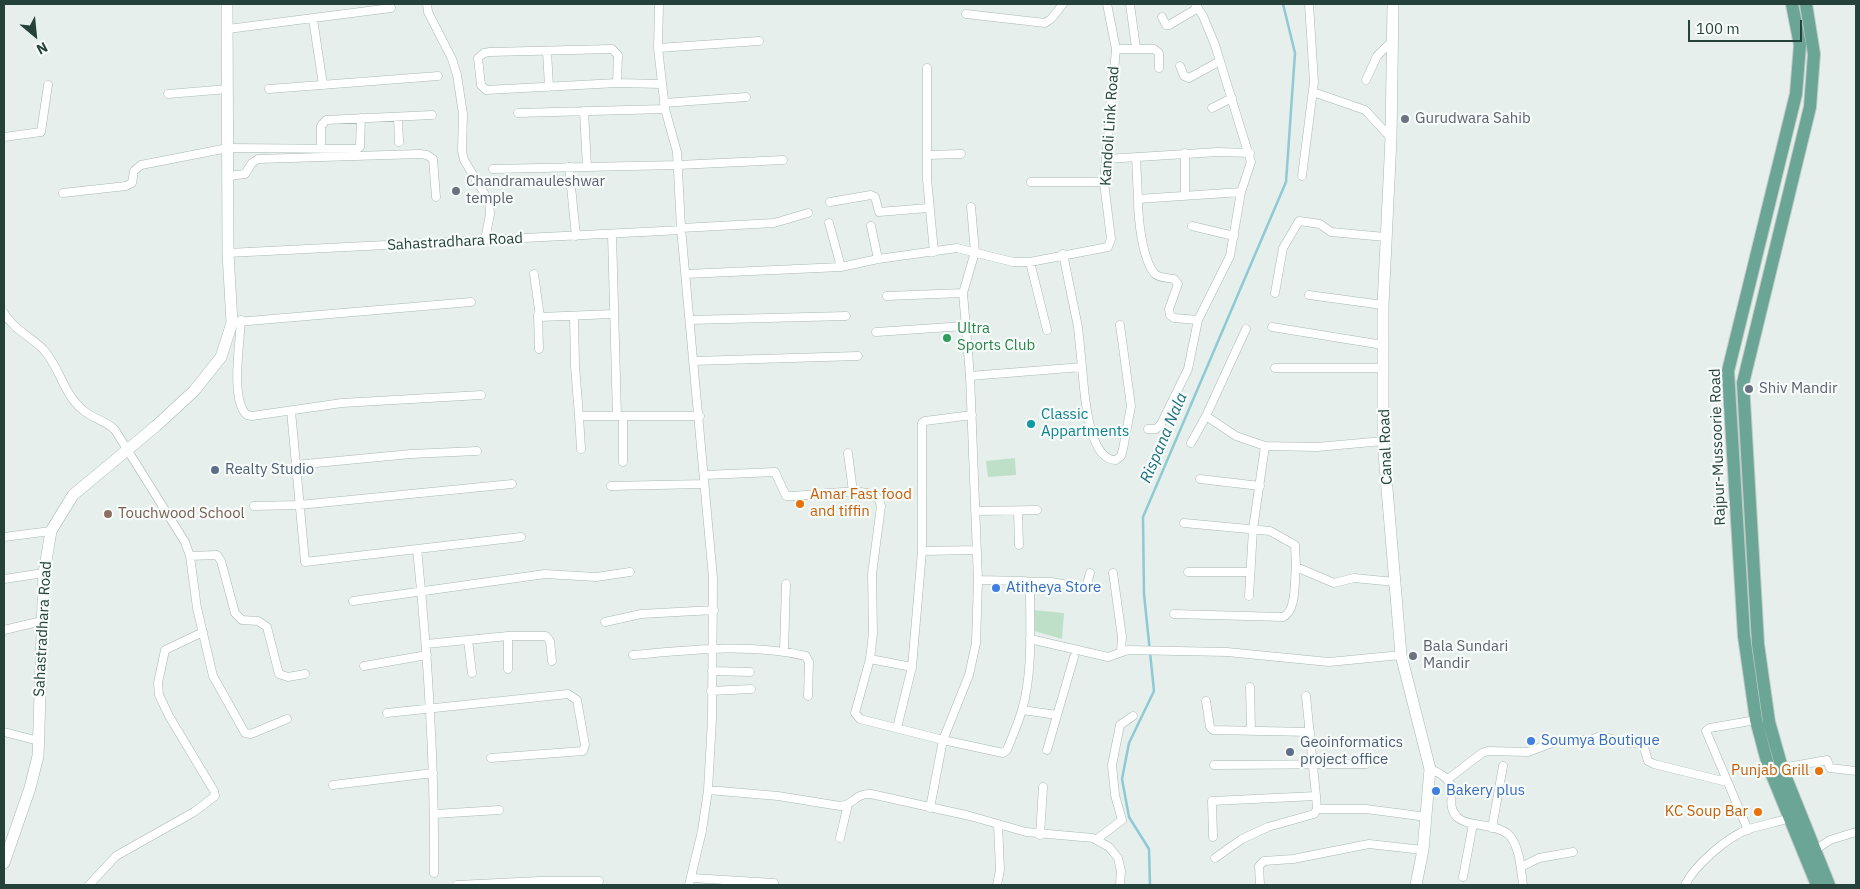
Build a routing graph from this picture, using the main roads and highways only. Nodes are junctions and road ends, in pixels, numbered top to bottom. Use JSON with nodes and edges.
{"nodes":[{"id":1,"x":227,"y":4,"type":"edge"},
{"id":2,"x":1393,"y":4,"type":"edge"},
{"id":3,"x":1792,"y":4,"type":"edge"},
{"id":4,"x":1806,"y":4,"type":"edge"},
{"id":5,"x":1781,"y":782,"type":"junction"},
{"id":6,"x":4,"y":863,"type":"edge"},
{"id":7,"x":1416,"y":885,"type":"edge"},
{"id":8,"x":1817,"y":885,"type":"edge"},
{"id":9,"x":1829,"y":885,"type":"edge"}],
"edges":[{"from":1,"to":6,"type":"main road","name":"Sahastradhara Road"},
{"from":2,"to":7,"type":"main road","name":"Canal Road"},
{"from":3,"to":5,"type":"main road","name":"Rajpur-Mussoorie Road"},
{"from":4,"to":5,"type":"main road","name":"Rajpur-Mussoorie Road"},
{"from":5,"to":8,"type":"main road","name":"Rajpur-Mussoorie Road"},
{"from":5,"to":9,"type":"main road","name":"Rajpur-Mussoorie Road"}]}
